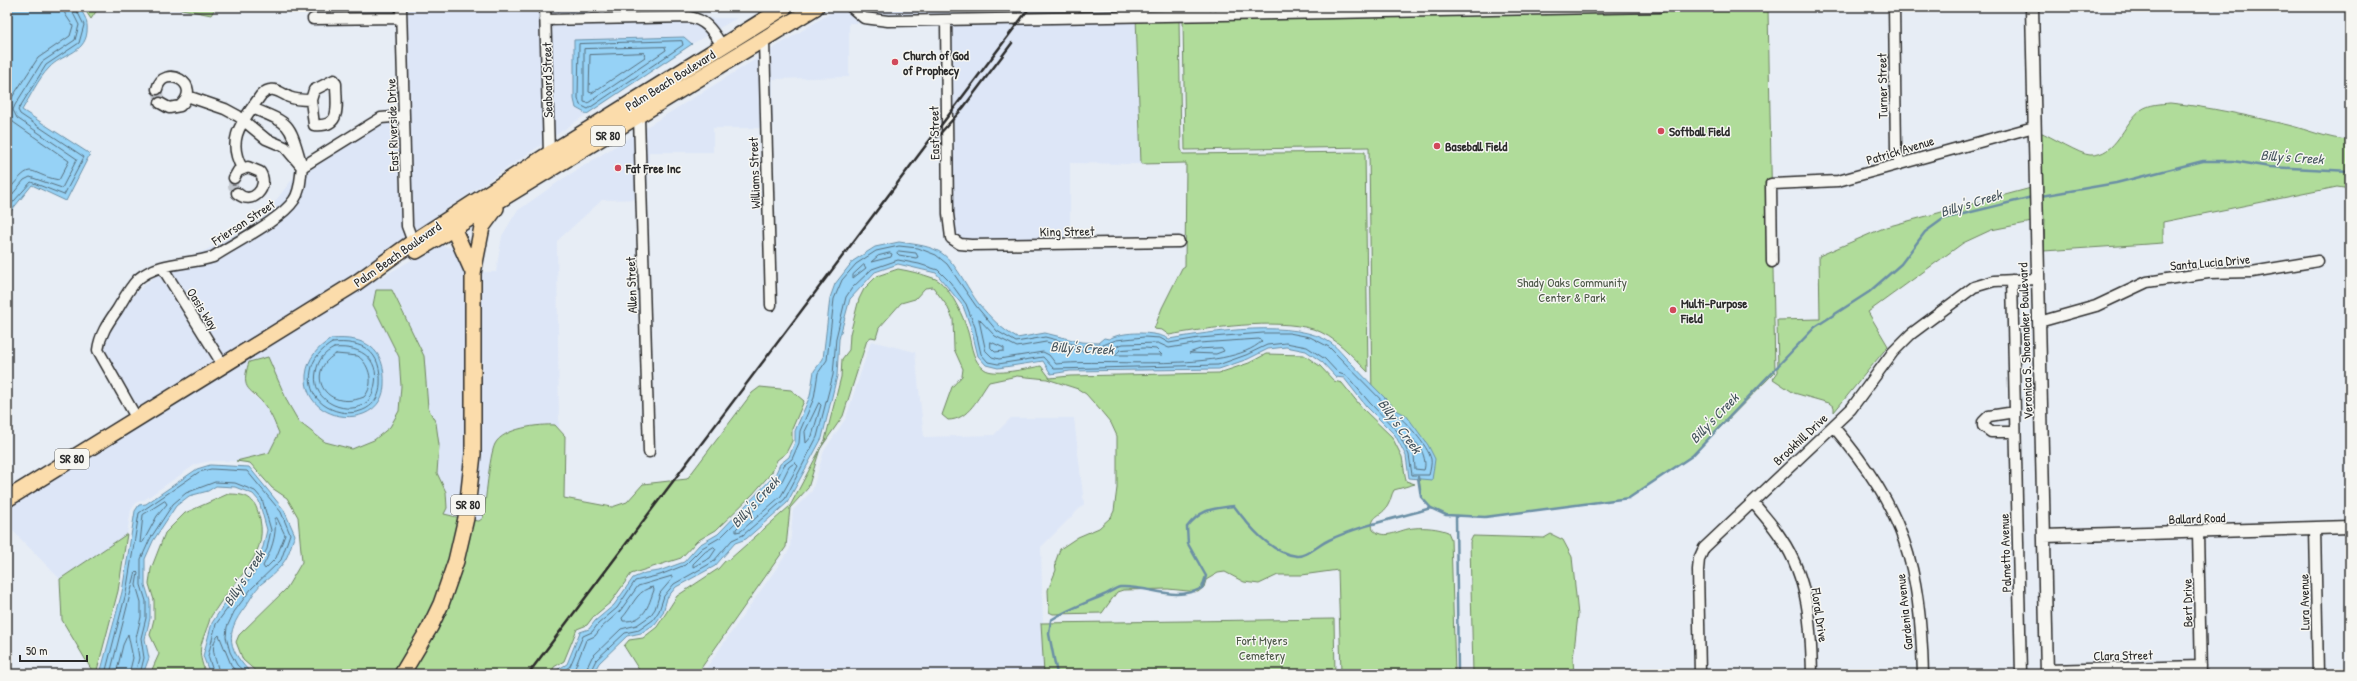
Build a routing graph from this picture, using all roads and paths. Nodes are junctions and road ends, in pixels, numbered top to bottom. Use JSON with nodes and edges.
{"nodes":[{"id":1,"x":401,"y":7,"type":"edge"},
{"id":2,"x":545,"y":7,"type":"edge"},
{"id":3,"x":785,"y":7,"type":"edge"},
{"id":4,"x":816,"y":7,"type":"edge"},
{"id":5,"x":851,"y":7,"type":"edge"},
{"id":6,"x":1658,"y":7,"type":"edge"},
{"id":7,"x":1894,"y":7,"type":"edge"},
{"id":8,"x":2032,"y":7,"type":"edge"},
{"id":9,"x":1491,"y":9,"type":"edge"},
{"id":10,"x":1228,"y":11,"type":"edge"},
{"id":11,"x":401,"y":18,"type":"junction"},
{"id":12,"x":313,"y":19,"type":"dead end"},
{"id":13,"x":545,"y":20,"type":"junction"},
{"id":14,"x":946,"y":20,"type":"junction"},
{"id":15,"x":764,"y":40,"type":"junction"},
{"id":16,"x":723,"y":46,"type":"junction"},
{"id":17,"x":657,"y":88,"type":"junction"},
{"id":18,"x":157,"y":89,"type":"dead end"},
{"id":19,"x":187,"y":96,"type":"junction"},
{"id":20,"x":311,"y":100,"type":"dead end"},
{"id":21,"x":160,"y":103,"type":"dead end"},
{"id":22,"x":252,"y":108,"type":"junction"},
{"id":23,"x":404,"y":116,"type":"junction"},
{"id":24,"x":639,"y":117,"type":"junction"},
{"id":25,"x":243,"y":120,"type":"junction"},
{"id":26,"x":2034,"y":126,"type":"junction"},
{"id":27,"x":549,"y":154,"type":"junction"},
{"id":28,"x":1900,"y":164,"type":"junction"},
{"id":29,"x":302,"y":167,"type":"junction"},
{"id":30,"x":242,"y":168,"type":"junction"},
{"id":31,"x":234,"y":178,"type":"dead end"},
{"id":32,"x":237,"y":193,"type":"dead end"},
{"id":33,"x":510,"y":195,"type":"junction"},
{"id":34,"x":451,"y":224,"type":"junction"},
{"id":35,"x":413,"y":242,"type":"junction"},
{"id":36,"x":956,"y":242,"type":"joint"},
{"id":37,"x":1180,"y":242,"type":"dead end"},
{"id":38,"x":2318,"y":261,"type":"dead end"},
{"id":39,"x":1772,"y":262,"type":"dead end"},
{"id":40,"x":162,"y":267,"type":"junction"},
{"id":41,"x":473,"y":273,"type":"junction"},
{"id":42,"x":2037,"y":279,"type":"junction"},
{"id":43,"x":360,"y":280,"type":"junction"},
{"id":44,"x":2012,"y":280,"type":"junction"},
{"id":45,"x":770,"y":305,"type":"dead end"},
{"id":46,"x":2039,"y":322,"type":"junction"},
{"id":47,"x":223,"y":366,"type":"junction"},
{"id":48,"x":2015,"y":412,"type":"junction"},
{"id":49,"x":137,"y":419,"type":"junction"},
{"id":50,"x":1833,"y":426,"type":"junction"},
{"id":51,"x":2015,"y":432,"type":"junction"},
{"id":52,"x":649,"y":452,"type":"dead end"},
{"id":53,"x":7,"y":499,"type":"edge"},
{"id":54,"x":1753,"y":502,"type":"junction"},
{"id":55,"x":2350,"y":527,"type":"edge"},
{"id":56,"x":2315,"y":528,"type":"junction"},
{"id":57,"x":2198,"y":532,"type":"junction"},
{"id":58,"x":2044,"y":536,"type":"junction"},
{"id":59,"x":2201,"y":670,"type":"edge"},
{"id":60,"x":2047,"y":672,"type":"edge"},
{"id":61,"x":402,"y":674,"type":"edge"},
{"id":62,"x":1700,"y":674,"type":"edge"},
{"id":63,"x":1812,"y":674,"type":"edge"},
{"id":64,"x":1923,"y":674,"type":"edge"},
{"id":65,"x":2022,"y":674,"type":"edge"},
{"id":66,"x":2318,"y":674,"type":"edge"}],
"edges":[{"from":1,"to":11,"type":"street","name":"East Riverside Drive"},
{"from":2,"to":13,"type":"street","name":"Seaboard Street"},
{"from":3,"to":16,"type":"main road","name":"Palm Beach Boulevard","number":"SR 80"},
{"from":4,"to":15,"type":"main road","name":"Palm Beach Boulevard","number":"SR 80"},
{"from":5,"to":14,"type":"street"},
{"from":6,"to":9,"type":"street"},
{"from":7,"to":28,"type":"street","name":"Turner Street"},
{"from":8,"to":26,"type":"street","name":"Veronica S. Shoemaker Boulevard"},
{"from":9,"to":10,"type":"street"},
{"from":10,"to":14,"type":"street"},
{"from":11,"to":12,"type":"street"},
{"from":11,"to":23,"type":"street","name":"East Riverside Drive"},
{"from":13,"to":16,"type":"street"},
{"from":13,"to":27,"type":"street","name":"Seaboard Street"},
{"from":14,"to":36,"type":"street","name":"East Street"},
{"from":15,"to":24,"type":"main road","name":"Palm Beach Boulevard","number":"SR 80"},
{"from":15,"to":45,"type":"street","name":"Williams Street"},
{"from":16,"to":17,"type":"main road","name":"Palm Beach Boulevard","number":"SR 80"},
{"from":17,"to":24,"type":"main road"},
{"from":17,"to":27,"type":"main road","name":"Palm Beach Boulevard","number":"SR 80"},
{"from":18,"to":19,"type":"street"},
{"from":19,"to":21,"type":"street"},
{"from":19,"to":25,"type":"street"},
{"from":20,"to":22,"type":"street"},
{"from":22,"to":25,"type":"street"},
{"from":22,"to":29,"type":"street"},
{"from":23,"to":29,"type":"street"},
{"from":23,"to":35,"type":"street","name":"East Riverside Drive"},
{"from":24,"to":33,"type":"main road","name":"Palm Beach Boulevard","number":"SR 80"},
{"from":24,"to":52,"type":"street","name":"Allen Street"},
{"from":25,"to":29,"type":"street"},
{"from":25,"to":30,"type":"street"},
{"from":26,"to":28,"type":"street","name":"Patrick Avenue"},
{"from":26,"to":42,"type":"street","name":"Veronica S. Shoemaker Boulevard"},
{"from":27,"to":34,"type":"main road","name":"Palm Beach Boulevard","number":"SR 80"},
{"from":28,"to":39,"type":"street","name":"Patrick Avenue"},
{"from":29,"to":40,"type":"street","name":"Frierson Street"},
{"from":30,"to":31,"type":"street"},
{"from":30,"to":32,"type":"street"},
{"from":33,"to":34,"type":"main road"},
{"from":33,"to":41,"type":"main road","number":"SR 80"},
{"from":34,"to":35,"type":"main road","name":"Palm Beach Boulevard","number":"SR 80"},
{"from":34,"to":41,"type":"main road"},
{"from":34,"to":43,"type":"main road"},
{"from":35,"to":43,"type":"main road","name":"Palm Beach Boulevard","number":"SR 80"},
{"from":36,"to":37,"type":"street","name":"King Street"},
{"from":38,"to":46,"type":"street","name":"Santa Lucia Drive"},
{"from":40,"to":47,"type":"street","name":"Oasis Way"},
{"from":40,"to":49,"type":"street","name":"Frierson Street"},
{"from":41,"to":61,"type":"main road","number":"SR 80"},
{"from":42,"to":44,"type":"street"},
{"from":42,"to":46,"type":"street","name":"Veronica S. Shoemaker Boulevard"},
{"from":43,"to":47,"type":"main road","name":"Palm Beach Boulevard","number":"SR 80"},
{"from":44,"to":48,"type":"street","name":"Palmetto Avenue"},
{"from":44,"to":50,"type":"street","name":"Brookhill Drive"},
{"from":46,"to":58,"type":"street","name":"Veronica S. Shoemaker Boulevard"},
{"from":47,"to":49,"type":"main road","name":"Palm Beach Boulevard","number":"SR 80"},
{"from":48,"to":51,"type":"street","name":"Palmetto Avenue"},
{"from":48,"to":51,"type":"street"},
{"from":49,"to":53,"type":"main road","name":"Palm Beach Boulevard","number":"SR 80"},
{"from":50,"to":54,"type":"street","name":"Brookhill Drive"},
{"from":50,"to":64,"type":"street","name":"Gardenia Avenue"},
{"from":51,"to":65,"type":"street","name":"Palmetto Avenue"},
{"from":54,"to":62,"type":"street","name":"Brookhill Drive"},
{"from":54,"to":63,"type":"street","name":"Floral Drive"},
{"from":55,"to":56,"type":"street","name":"Ballard Road"},
{"from":56,"to":57,"type":"street","name":"Ballard Road"},
{"from":56,"to":66,"type":"street","name":"Lura Avenue"},
{"from":57,"to":58,"type":"street","name":"Ballard Road"},
{"from":57,"to":59,"type":"street","name":"Bert Drive"},
{"from":58,"to":60,"type":"street","name":"Veronica S. Shoemaker Boulevard"},
{"from":59,"to":60,"type":"street","name":"Clara Street"}]}
